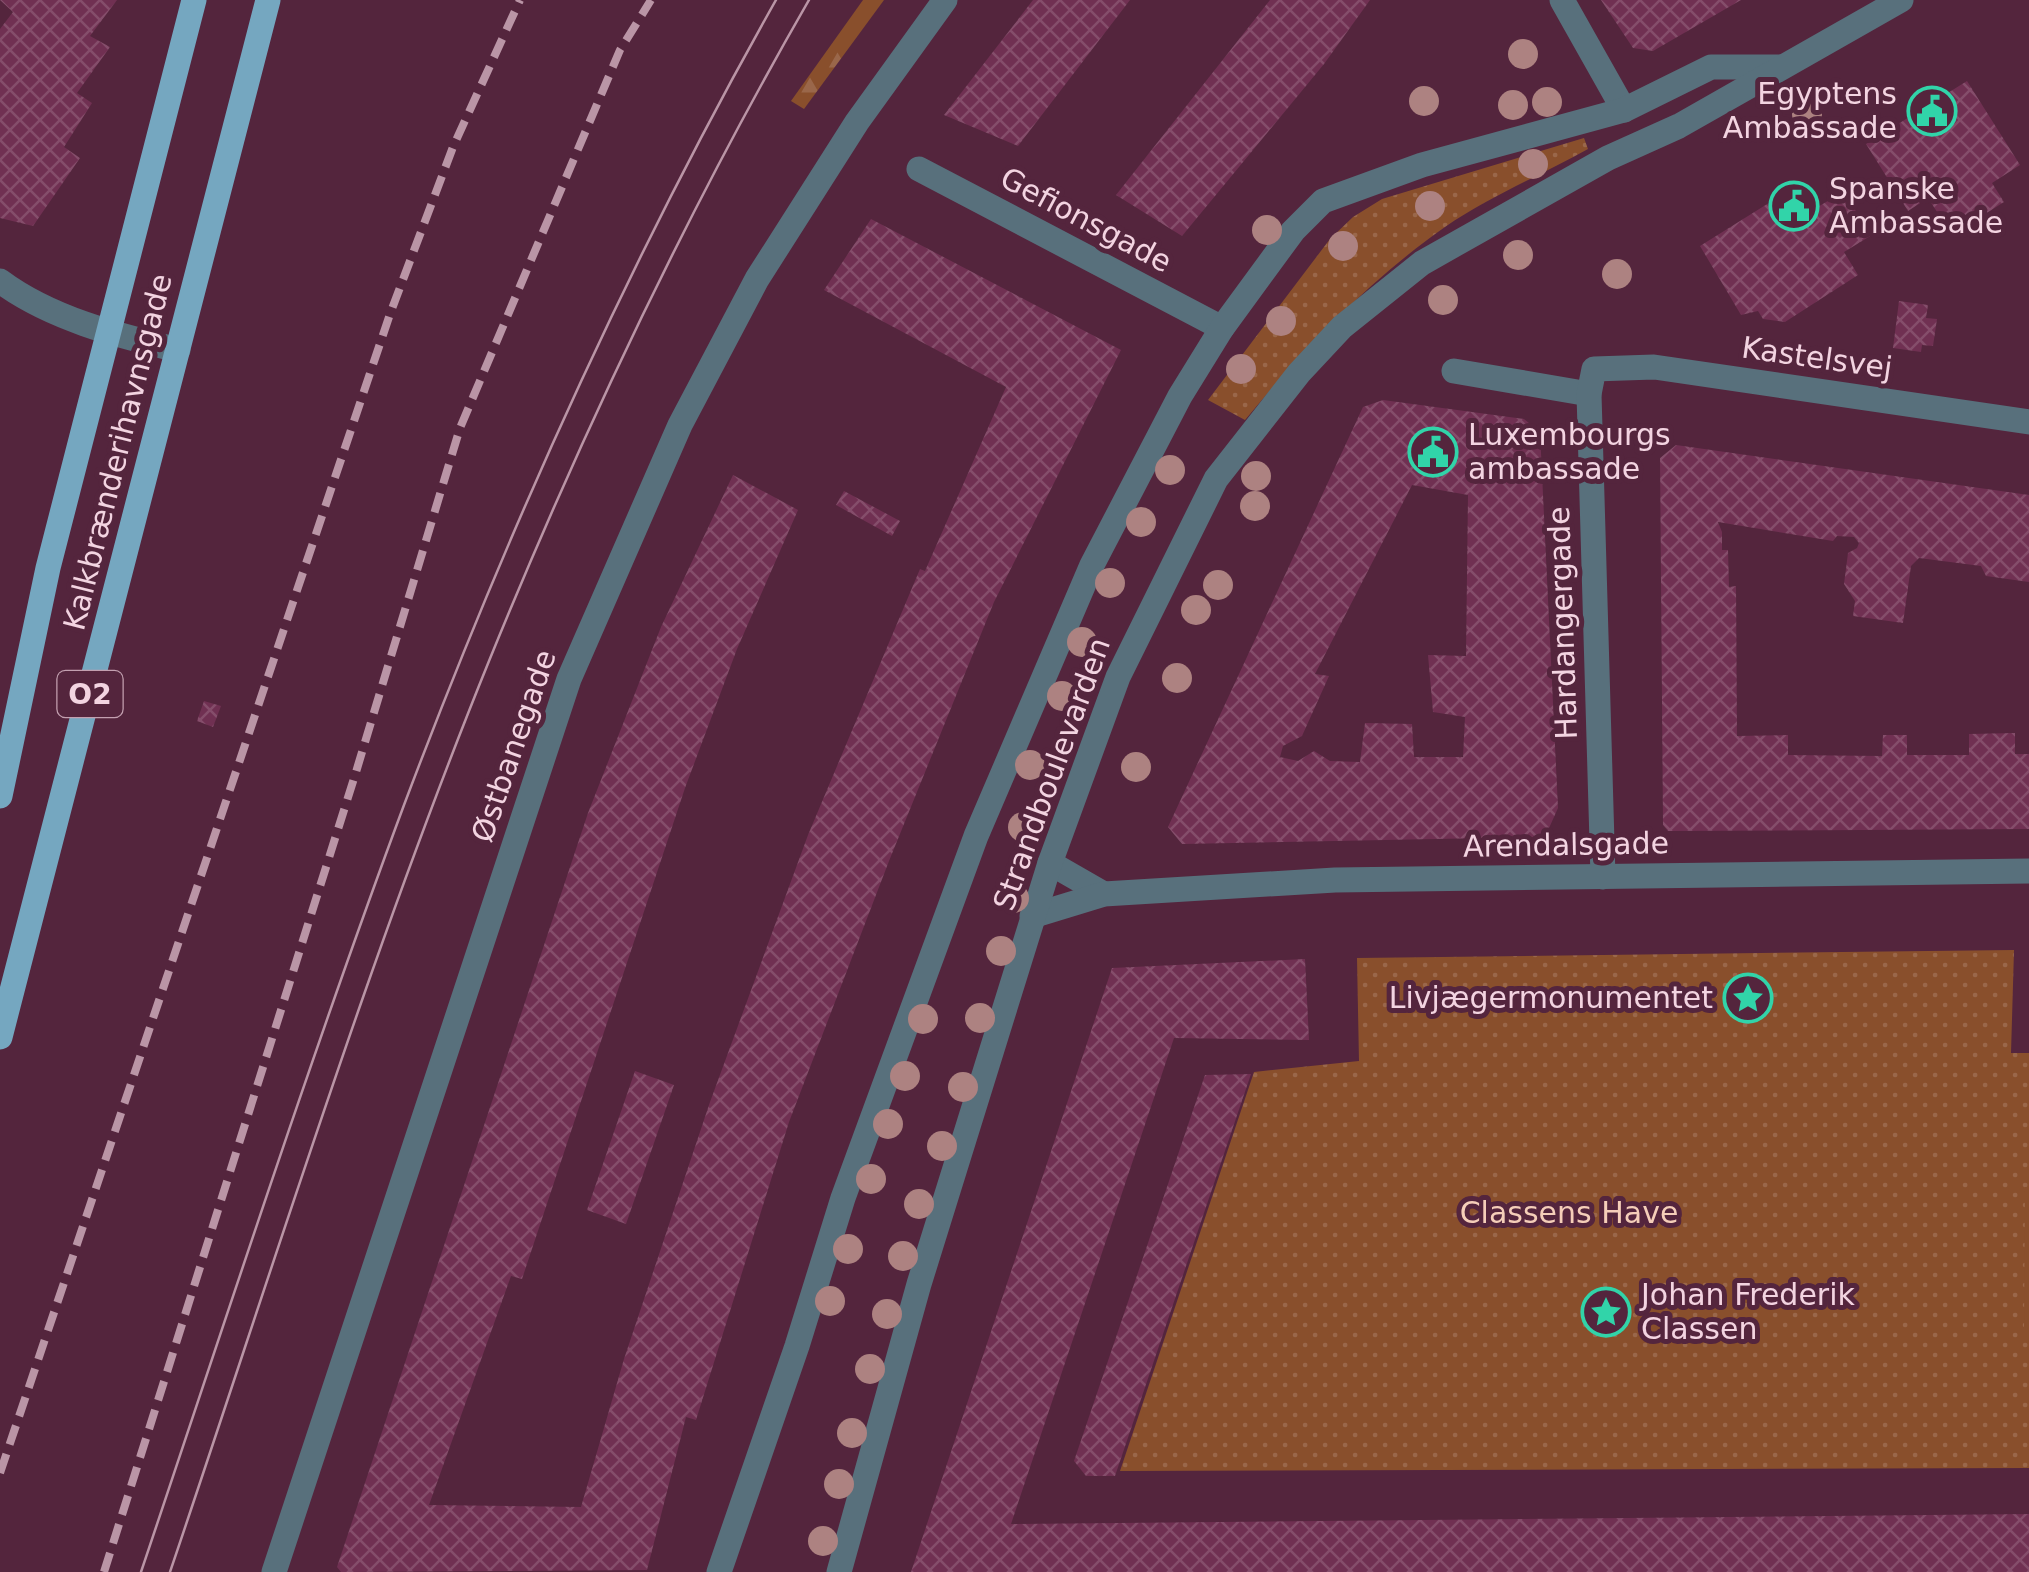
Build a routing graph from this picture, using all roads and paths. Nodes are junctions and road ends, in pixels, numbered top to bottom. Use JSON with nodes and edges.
{"nodes":[{"id":1,"x":194,"y":0,"type":"edge"},
{"id":2,"x":268,"y":0,"type":"edge"},
{"id":3,"x":945,"y":0,"type":"edge"},
{"id":4,"x":1562,"y":0,"type":"edge"},
{"id":5,"x":1901,"y":0,"type":"edge"},
{"id":6,"x":1780,"y":67,"type":"junction"},
{"id":7,"x":1624,"y":110,"type":"junction"},
{"id":8,"x":919,"y":169,"type":"dead end"},
{"id":9,"x":0,"y":281,"type":"edge"},
{"id":10,"x":1222,"y":328,"type":"junction"},
{"id":11,"x":110,"y":333,"type":"junction"},
{"id":12,"x":178,"y":350,"type":"junction"},
{"id":13,"x":1454,"y":372,"type":"dead end"},
{"id":14,"x":1592,"y":382,"type":"junction"},
{"id":15,"x":2029,"y":422,"type":"edge"},
{"id":16,"x":0,"y":796,"type":"edge"},
{"id":17,"x":1050,"y":863,"type":"junction"},
{"id":18,"x":2029,"y":871,"type":"edge"},
{"id":19,"x":1602,"y":877,"type":"junction"},
{"id":20,"x":1104,"y":894,"type":"junction"},
{"id":21,"x":1032,"y":916,"type":"junction"},
{"id":22,"x":0,"y":1036,"type":"edge"},
{"id":23,"x":274,"y":1572,"type":"edge"},
{"id":24,"x":720,"y":1572,"type":"edge"},
{"id":25,"x":839,"y":1572,"type":"edge"}],
"edges":[{"from":1,"to":11,"type":"main road","name":"Kalkbrænderihavnsgade","number":"O2"},
{"from":2,"to":12,"type":"main road","name":"Kalkbrænderihavnsgade","number":"O2"},
{"from":3,"to":23,"type":"street","name":"Østbanegade"},
{"from":4,"to":7,"type":"street"},
{"from":5,"to":6,"type":"street","name":"Strandboulevarden"},
{"from":6,"to":7,"type":"street","name":"Strandboulevarden"},
{"from":6,"to":17,"type":"street","name":"Strandboulevarden"},
{"from":7,"to":10,"type":"street","name":"Strandboulevarden"},
{"from":8,"to":10,"type":"street","name":"Gefionsgade"},
{"from":9,"to":11,"type":"street"},
{"from":10,"to":24,"type":"street","name":"Strandboulevarden"},
{"from":11,"to":12,"type":"street"},
{"from":11,"to":16,"type":"main road","name":"Kalkbrænderihavnsgade","number":"O2"},
{"from":12,"to":22,"type":"main road","name":"Kalkbrænderihavnsgade","number":"O2"},
{"from":13,"to":14,"type":"street","name":"Kastelsvej"},
{"from":14,"to":15,"type":"street","name":"Kastelsvej"},
{"from":14,"to":19,"type":"street","name":"Hardangergade"},
{"from":17,"to":20,"type":"street"},
{"from":17,"to":21,"type":"street","name":"Strandboulevarden"},
{"from":18,"to":19,"type":"street","name":"Arendalsgade"},
{"from":19,"to":20,"type":"street","name":"Arendalsgade"},
{"from":20,"to":21,"type":"street","name":"Arendalsgade"},
{"from":21,"to":25,"type":"street","name":"Strandboulevarden"}]}
